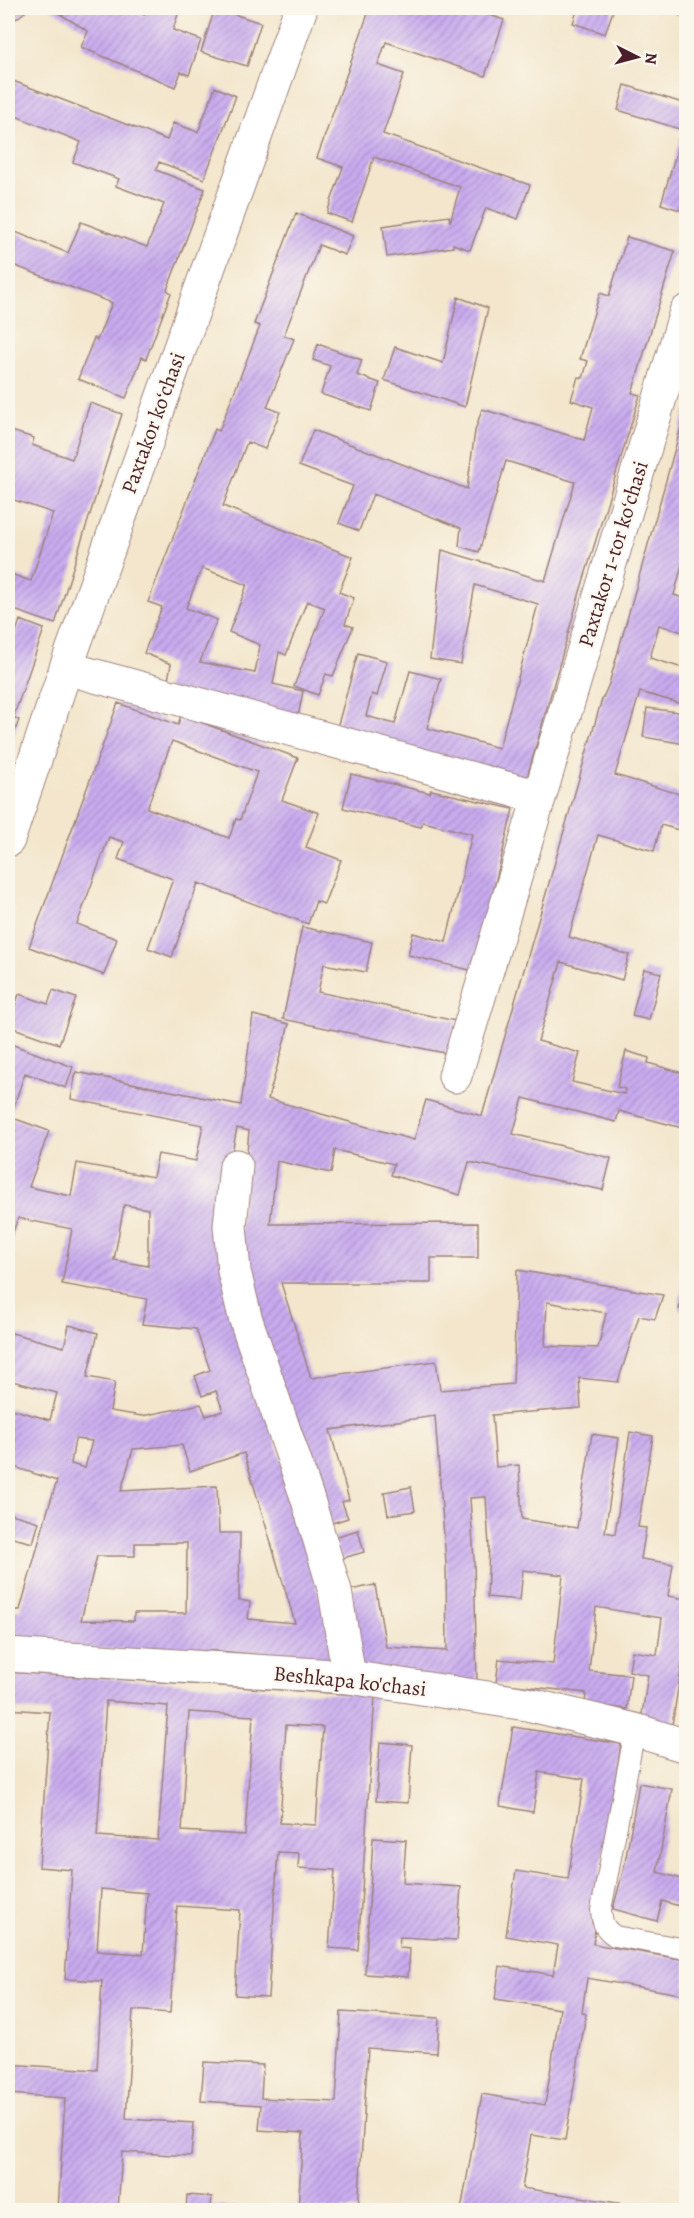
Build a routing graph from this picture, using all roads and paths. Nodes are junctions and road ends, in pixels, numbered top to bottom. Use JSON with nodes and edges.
{"nodes":[{"id":1,"x":301,"y":8,"type":"edge"},
{"id":2,"x":687,"y":312,"type":"edge"},
{"id":3,"x":66,"y":668,"type":"junction"},
{"id":4,"x":539,"y":797,"type":"junction"},
{"id":5,"x":8,"y":840,"type":"edge"},
{"id":6,"x":455,"y":1076,"type":"dead end"},
{"id":7,"x":236,"y":1166,"type":"dead end"},
{"id":8,"x":8,"y":1655,"type":"edge"},
{"id":9,"x":349,"y":1677,"type":"junction"},
{"id":10,"x":635,"y":1730,"type":"junction"},
{"id":11,"x":687,"y":1746,"type":"edge"},
{"id":12,"x":687,"y":1949,"type":"edge"}],
"edges":[{"from":1,"to":3,"type":"street","name":"Paxtakor koʻchasi"},
{"from":2,"to":4,"type":"street","name":"Paxtakor 1-tor koʻchasi"},
{"from":3,"to":4,"type":"street"},
{"from":3,"to":5,"type":"street","name":"Paxtakor koʻchasi"},
{"from":4,"to":6,"type":"street","name":"Paxtakor 1-tor koʻchasi"},
{"from":7,"to":9,"type":"street"},
{"from":8,"to":9,"type":"street","name":"Beshkapa ko'chasi"},
{"from":9,"to":10,"type":"street","name":"Beshkapa ko'chasi"},
{"from":10,"to":11,"type":"street","name":"Beshkapa ko'chasi"},
{"from":10,"to":12,"type":"lane"}]}
